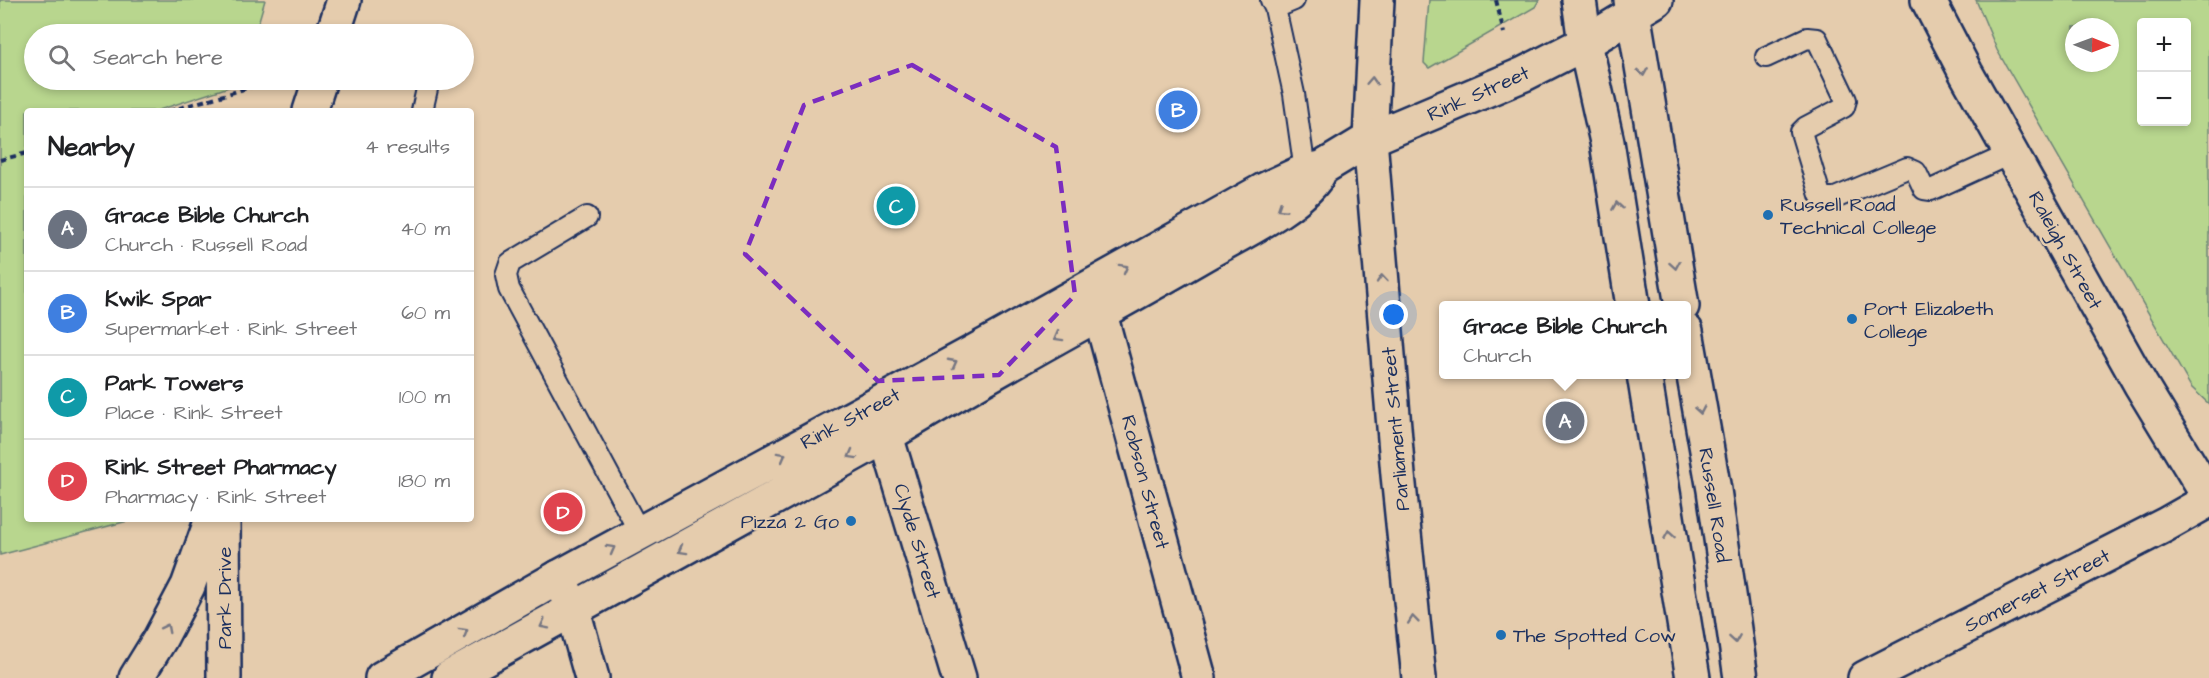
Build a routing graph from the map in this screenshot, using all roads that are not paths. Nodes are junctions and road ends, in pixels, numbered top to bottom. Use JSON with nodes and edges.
{"nodes":[{"id":1,"x":344,"y":0,"type":"edge"},
{"id":2,"x":1294,"y":0,"type":"edge"},
{"id":3,"x":1377,"y":0,"type":"edge"},
{"id":4,"x":1579,"y":0,"type":"edge"},
{"id":5,"x":1928,"y":0,"type":"edge"},
{"id":6,"x":1273,"y":4,"type":"edge"},
{"id":7,"x":1640,"y":5,"type":"edge"},
{"id":8,"x":336,"y":24,"type":"edge"},
{"id":9,"x":1585,"y":43,"type":"junction"},
{"id":10,"x":1766,"y":57,"type":"dead end"},
{"id":11,"x":317,"y":90,"type":"edge"},
{"id":12,"x":427,"y":90,"type":"edge"},
{"id":13,"x":311,"y":108,"type":"edge"},
{"id":14,"x":423,"y":108,"type":"edge"},
{"id":15,"x":1370,"y":139,"type":"junction"},
{"id":16,"x":2012,"y":153,"type":"junction"},
{"id":17,"x":1313,"y":175,"type":"junction"},
{"id":18,"x":587,"y":217,"type":"dead end"},
{"id":19,"x":1632,"y":301,"type":"edge"},
{"id":20,"x":1681,"y":301,"type":"edge"},
{"id":21,"x":1094,"y":302,"type":"junction"},
{"id":22,"x":1691,"y":359,"type":"edge"},
{"id":23,"x":1645,"y":379,"type":"edge"},
{"id":24,"x":870,"y":407,"type":"junction"},
{"id":25,"x":886,"y":436,"type":"junction"},
{"id":26,"x":2209,"y":499,"type":"edge"},
{"id":27,"x":211,"y":522,"type":"edge"},
{"id":28,"x":224,"y":522,"type":"edge"},
{"id":29,"x":640,"y":533,"type":"junction"},
{"id":30,"x":559,"y":577,"type":"junction"},
{"id":31,"x":573,"y":610,"type":"junction"},
{"id":32,"x":136,"y":678,"type":"edge"},
{"id":33,"x":224,"y":678,"type":"edge"},
{"id":34,"x":382,"y":678,"type":"edge"},
{"id":35,"x":449,"y":678,"type":"edge"},
{"id":36,"x":592,"y":678,"type":"edge"},
{"id":37,"x":959,"y":678,"type":"edge"},
{"id":38,"x":1199,"y":678,"type":"edge"},
{"id":39,"x":1419,"y":678,"type":"edge"},
{"id":40,"x":1693,"y":678,"type":"edge"},
{"id":41,"x":1741,"y":678,"type":"edge"},
{"id":42,"x":1864,"y":678,"type":"edge"}],
"edges":[{"from":1,"to":8,"type":"street"},
{"from":2,"to":6,"type":"lane"},
{"from":15,"to":3,"type":"street","name":"Parliament Street","one_way":true},
{"from":4,"to":9,"type":"street"},
{"from":5,"to":16,"type":"street","name":"Raleigh Street"},
{"from":6,"to":17,"type":"lane"},
{"from":7,"to":9,"type":"street","name":"Rink Street"},
{"from":7,"to":20,"type":"street","one_way":true},
{"from":9,"to":15,"type":"street","name":"Rink Street"},
{"from":19,"to":9,"type":"street","one_way":true},
{"from":10,"to":16,"type":"lane"},
{"from":11,"to":13,"type":"street"},
{"from":12,"to":14,"type":"lane"},
{"from":15,"to":17,"type":"street","name":"Rink Street"},
{"from":39,"to":15,"type":"street","name":"Parliament Street","one_way":true},
{"from":16,"to":26,"type":"street","name":"Raleigh Street"},
{"from":17,"to":21,"type":"street","name":"Rink Street"},
{"from":18,"to":29,"type":"lane"},
{"from":24,"to":21,"type":"street","name":"Rink Street","one_way":true},
{"from":21,"to":25,"type":"street","name":"Rink Street","one_way":true},
{"from":21,"to":38,"type":"street","name":"Robson Street"},
{"from":22,"to":41,"type":"street","name":"Russell Road","one_way":true},
{"from":40,"to":23,"type":"street","one_way":true},
{"from":24,"to":25,"type":"street","name":"Clyde Street"},
{"from":29,"to":24,"type":"street","name":"Rink Street","one_way":true},
{"from":25,"to":31,"type":"street","name":"Rink Street","one_way":true},
{"from":25,"to":37,"type":"street","name":"Clyde Street"},
{"from":26,"to":42,"type":"street","name":"Somerset Street"},
{"from":32,"to":27,"type":"street","one_way":true},
{"from":28,"to":33,"type":"street","name":"Park Drive"},
{"from":30,"to":29,"type":"street","name":"Rink Street","one_way":true},
{"from":30,"to":31,"type":"street"},
{"from":34,"to":30,"type":"street","name":"Rink Street","one_way":true},
{"from":31,"to":35,"type":"street","name":"Rink Street","one_way":true},
{"from":31,"to":36,"type":"street"}]}
